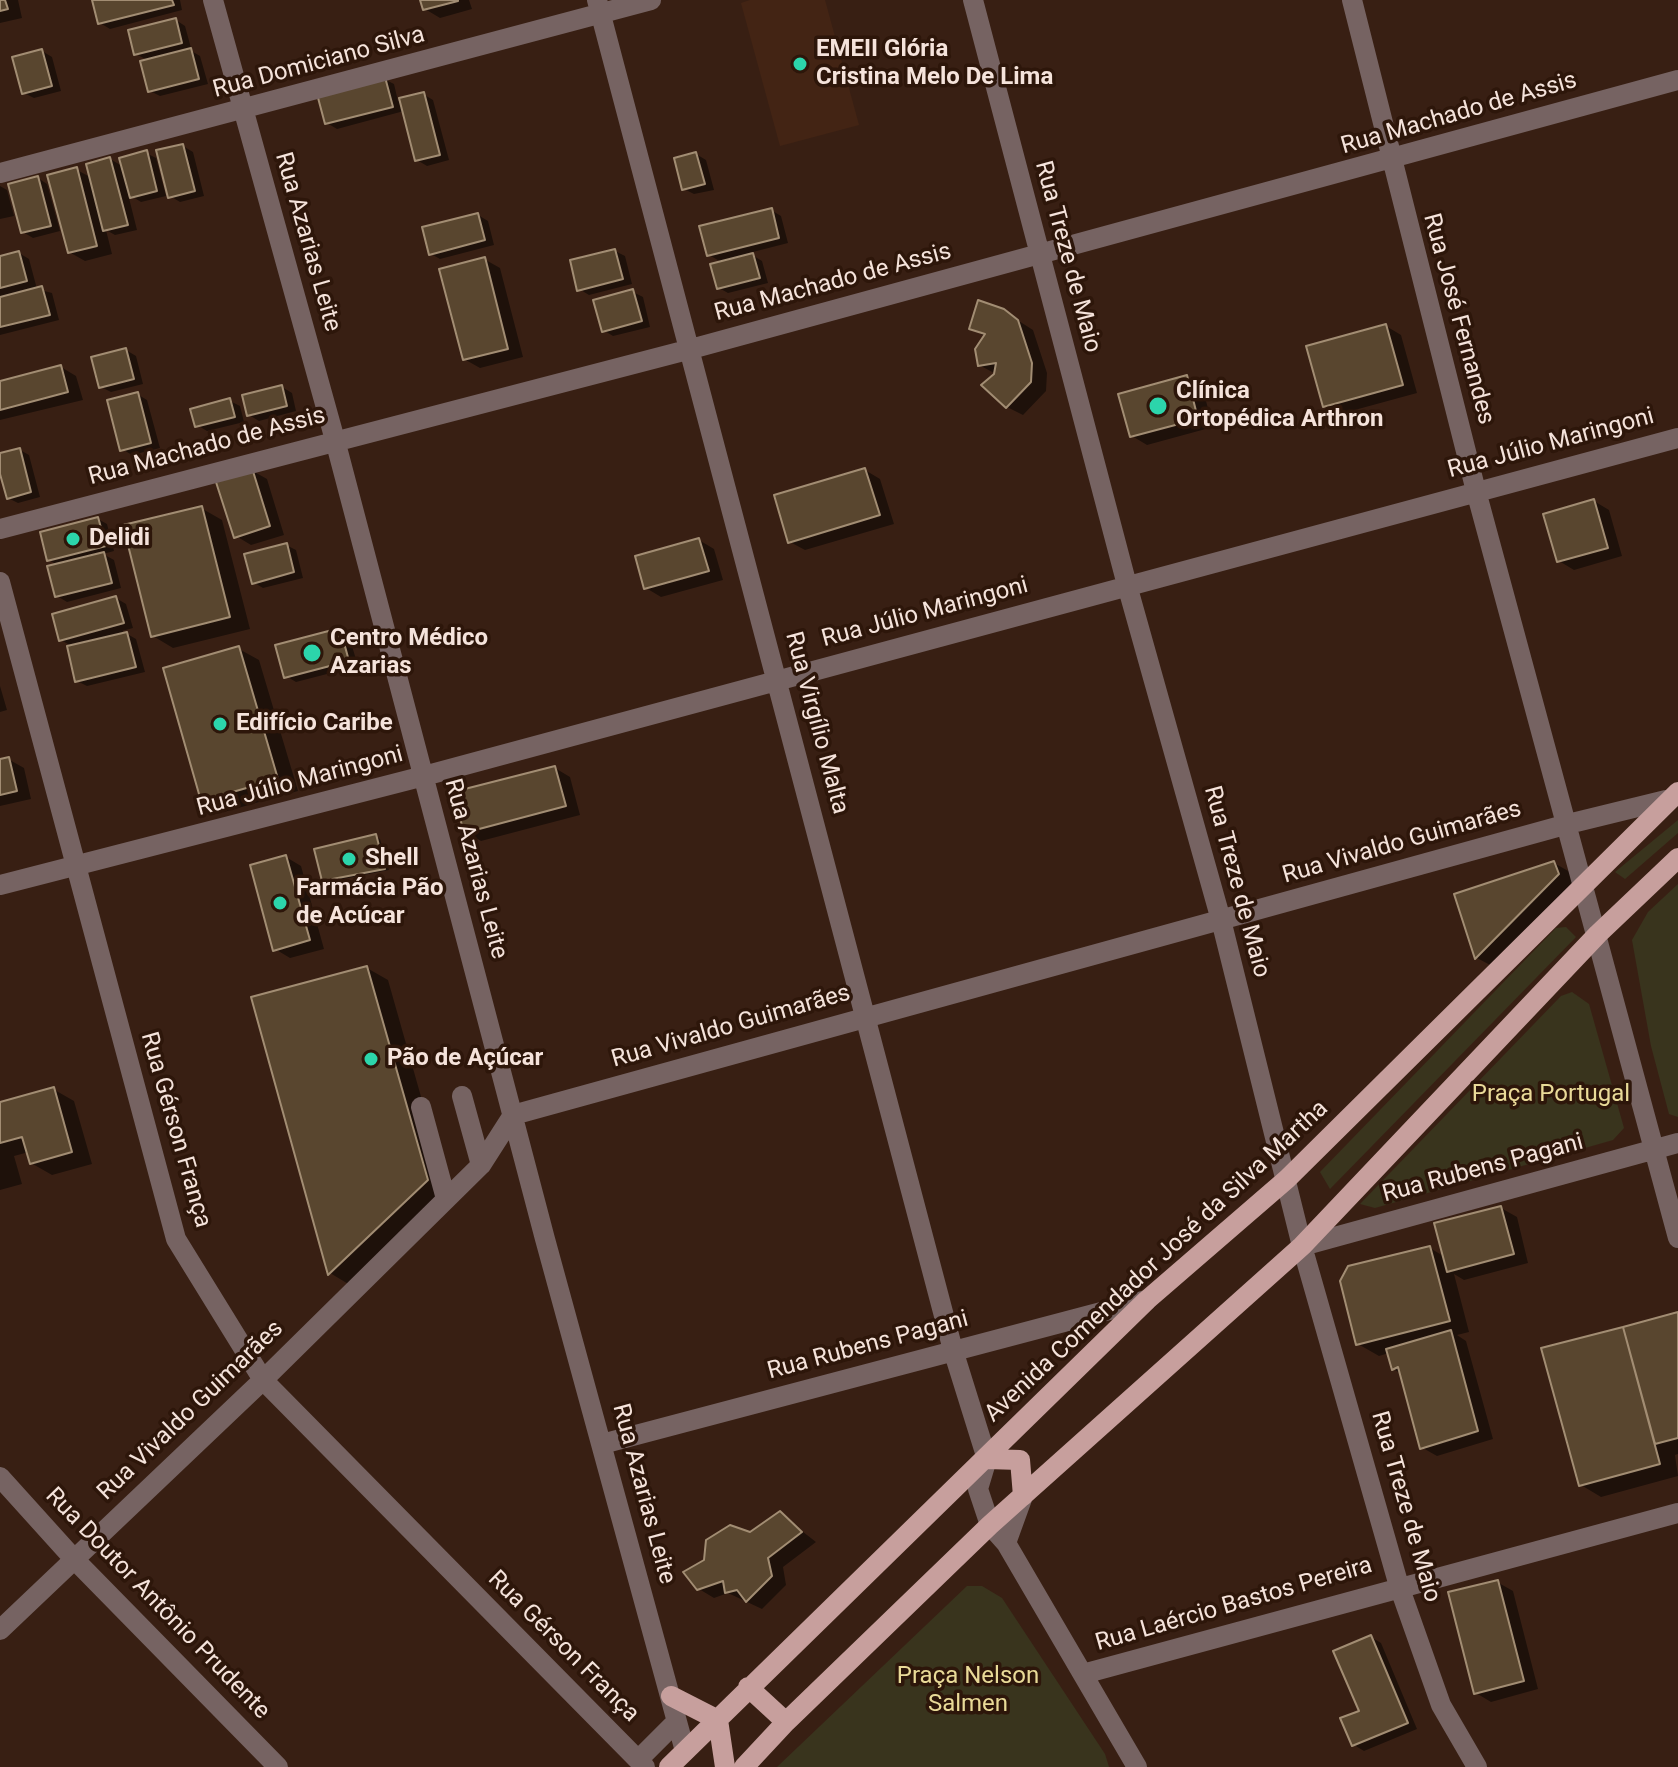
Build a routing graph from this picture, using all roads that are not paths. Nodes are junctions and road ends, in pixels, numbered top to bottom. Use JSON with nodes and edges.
{"nodes":[{"id":1,"x":213,"y":0,"type":"edge"},
{"id":2,"x":651,"y":0,"type":"edge"},
{"id":3,"x":973,"y":0,"type":"edge"},
{"id":4,"x":1352,"y":0,"type":"edge"},
{"id":5,"x":599,"y":7,"type":"edge"},
{"id":6,"x":1678,"y":80,"type":"edge"},
{"id":7,"x":243,"y":111,"type":"junction"},
{"id":8,"x":1390,"y":160,"type":"junction"},
{"id":9,"x":0,"y":173,"type":"edge"},
{"id":10,"x":1039,"y":254,"type":"junction"},
{"id":11,"x":691,"y":349,"type":"junction"},
{"id":12,"x":1678,"y":438,"type":"edge"},
{"id":13,"x":335,"y":440,"type":"junction"},
{"id":14,"x":1476,"y":491,"type":"junction"},
{"id":15,"x":0,"y":529,"type":"edge"},
{"id":16,"x":0,"y":582,"type":"edge"},
{"id":17,"x":1127,"y":585,"type":"junction"},
{"id":18,"x":778,"y":681,"type":"junction"},
{"id":19,"x":424,"y":776,"type":"junction"},
{"id":20,"x":1672,"y":796,"type":"edge"},
{"id":21,"x":1568,"y":824,"type":"junction"},
{"id":22,"x":1678,"y":858,"type":"edge"},
{"id":23,"x":76,"y":868,"type":"junction"},
{"id":24,"x":1583,"y":882,"type":"junction"},
{"id":25,"x":0,"y":885,"type":"edge"},
{"id":26,"x":1221,"y":920,"type":"junction"},
{"id":27,"x":1598,"y":934,"type":"junction"},
{"id":28,"x":866,"y":1016,"type":"junction"},
{"id":29,"x":462,"y":1096,"type":"dead end"},
{"id":30,"x":421,"y":1107,"type":"dead end"},
{"id":31,"x":513,"y":1115,"type":"junction"},
{"id":32,"x":1678,"y":1143,"type":"edge"},
{"id":33,"x":1653,"y":1150,"type":"junction"},
{"id":34,"x":481,"y":1165,"type":"junction"},
{"id":35,"x":1287,"y":1179,"type":"junction"},
{"id":36,"x":446,"y":1199,"type":"junction"},
{"id":37,"x":1678,"y":1238,"type":"edge"},
{"id":38,"x":1302,"y":1246,"type":"junction"},
{"id":39,"x":1147,"y":1300,"type":"junction"},
{"id":40,"x":953,"y":1350,"type":"junction"},
{"id":41,"x":263,"y":1380,"type":"junction"},
{"id":42,"x":602,"y":1444,"type":"junction"},
{"id":43,"x":987,"y":1459,"type":"junction"},
{"id":44,"x":0,"y":1477,"type":"edge"},
{"id":45,"x":1023,"y":1496,"type":"junction"},
{"id":46,"x":1678,"y":1513,"type":"edge"},
{"id":47,"x":990,"y":1525,"type":"junction"},
{"id":48,"x":1006,"y":1543,"type":"junction"},
{"id":49,"x":74,"y":1559,"type":"junction"},
{"id":50,"x":1399,"y":1586,"type":"junction"},
{"id":51,"x":0,"y":1630,"type":"edge"},
{"id":52,"x":1083,"y":1674,"type":"junction"},
{"id":53,"x":748,"y":1687,"type":"junction"},
{"id":54,"x":671,"y":1696,"type":"junction"},
{"id":55,"x":718,"y":1720,"type":"junction"},
{"id":56,"x":677,"y":1721,"type":"junction"},
{"id":57,"x":786,"y":1722,"type":"junction"},
{"id":58,"x":685,"y":1751,"type":"junction"},
{"id":59,"x":641,"y":1763,"type":"edge"},
{"id":60,"x":278,"y":1767,"type":"edge"},
{"id":61,"x":669,"y":1767,"type":"edge"},
{"id":62,"x":725,"y":1767,"type":"edge"},
{"id":63,"x":744,"y":1767,"type":"edge"},
{"id":64,"x":1137,"y":1767,"type":"edge"},
{"id":65,"x":1477,"y":1767,"type":"edge"}],
"edges":[{"from":1,"to":7,"type":"street","name":"Rua Azarias Leite"},
{"from":2,"to":5,"type":"street","name":"Rua Domiciano Silva"},
{"from":3,"to":10,"type":"street","name":"Rua Treze de Maio"},
{"from":4,"to":8,"type":"street","name":"Rua José Fernandes"},
{"from":5,"to":7,"type":"street","name":"Rua Domiciano Silva"},
{"from":5,"to":11,"type":"street","name":"Rua Virgílio Malta"},
{"from":6,"to":8,"type":"street","name":"Rua Machado de Assis"},
{"from":7,"to":9,"type":"street","name":"Rua Domiciano Silva"},
{"from":7,"to":13,"type":"street","name":"Rua Azarias Leite"},
{"from":8,"to":10,"type":"street","name":"Rua Machado de Assis"},
{"from":8,"to":14,"type":"street","name":"Rua José Fernandes"},
{"from":10,"to":11,"type":"street","name":"Rua Machado de Assis"},
{"from":10,"to":17,"type":"street","name":"Rua Treze de Maio"},
{"from":11,"to":13,"type":"street","name":"Rua Machado de Assis"},
{"from":11,"to":18,"type":"street","name":"Rua Virgílio Malta"},
{"from":12,"to":14,"type":"street","name":"Rua Júlio Maringoni"},
{"from":13,"to":15,"type":"street","name":"Rua Machado de Assis"},
{"from":13,"to":19,"type":"street","name":"Rua Azarias Leite"},
{"from":14,"to":17,"type":"street","name":"Rua Júlio Maringoni"},
{"from":14,"to":21,"type":"street","name":"Rua José Fernandes"},
{"from":16,"to":23,"type":"street","name":"Rua Gérson França"},
{"from":17,"to":18,"type":"street","name":"Rua Júlio Maringoni"},
{"from":17,"to":26,"type":"street","name":"Rua Treze de Maio"},
{"from":18,"to":19,"type":"street","name":"Rua Júlio Maringoni"},
{"from":18,"to":28,"type":"street","name":"Rua Virgílio Malta"},
{"from":19,"to":23,"type":"street","name":"Rua Júlio Maringoni"},
{"from":19,"to":31,"type":"street","name":"Rua Azarias Leite"},
{"from":20,"to":21,"type":"street","name":"Rua Vivaldo Guimarães"},
{"from":20,"to":24,"type":"main road","name":"Avenida Comendador José da Silva Martha"},
{"from":21,"to":24,"type":"street","name":"Rua José Fernandes"},
{"from":21,"to":26,"type":"street","name":"Rua Vivaldo Guimarães"},
{"from":22,"to":27,"type":"main road"},
{"from":23,"to":25,"type":"street","name":"Rua Júlio Maringoni"},
{"from":23,"to":41,"type":"street","name":"Rua Gérson França"},
{"from":24,"to":27,"type":"street","name":"Rua José Fernandes"},
{"from":24,"to":35,"type":"main road","name":"Avenida Comendador José da Silva Martha"},
{"from":26,"to":28,"type":"street","name":"Rua Vivaldo Guimarães"},
{"from":26,"to":35,"type":"street","name":"Rua Treze de Maio"},
{"from":27,"to":33,"type":"street"},
{"from":27,"to":38,"type":"main road"},
{"from":28,"to":31,"type":"street","name":"Rua Vivaldo Guimarães"},
{"from":28,"to":40,"type":"street","name":"Rua Virgílio Malta"},
{"from":29,"to":34,"type":"street"},
{"from":30,"to":36,"type":"street"},
{"from":31,"to":34,"type":"street","name":"Rua Vivaldo Guimarães"},
{"from":31,"to":42,"type":"street","name":"Rua Azarias Leite"},
{"from":32,"to":33,"type":"street","name":"Rua Rubens Pagani"},
{"from":33,"to":37,"type":"street"},
{"from":33,"to":38,"type":"street","name":"Rua Rubens Pagani"},
{"from":34,"to":36,"type":"street","name":"Rua Vivaldo Guimarães"},
{"from":35,"to":38,"type":"street","name":"Rua Treze de Maio"},
{"from":35,"to":39,"type":"main road","name":"Avenida Comendador José da Silva Martha"},
{"from":36,"to":41,"type":"street","name":"Rua Vivaldo Guimarães"},
{"from":38,"to":45,"type":"main road"},
{"from":38,"to":50,"type":"street","name":"Rua Treze de Maio"},
{"from":39,"to":40,"type":"street","name":"Rua Rubens Pagani"},
{"from":39,"to":43,"type":"main road","name":"Avenida Comendador José da Silva Martha"},
{"from":40,"to":42,"type":"street","name":"Rua Rubens Pagani"},
{"from":40,"to":43,"type":"street","name":"Rua Virgílio Malta"},
{"from":41,"to":49,"type":"street","name":"Rua Vivaldo Guimarães"},
{"from":41,"to":59,"type":"street","name":"Rua Gérson França"},
{"from":42,"to":54,"type":"street","name":"Rua Azarias Leite"},
{"from":43,"to":45,"type":"main road"},
{"from":43,"to":47,"type":"street"},
{"from":43,"to":53,"type":"main road","name":"Avenida Comendador José da Silva Martha"},
{"from":44,"to":49,"type":"street","name":"Rua Doutor Antônio Prudente"},
{"from":45,"to":47,"type":"main road"},
{"from":45,"to":48,"type":"street"},
{"from":46,"to":50,"type":"street","name":"Rua Laércio Bastos Pereira"},
{"from":47,"to":48,"type":"street"},
{"from":47,"to":57,"type":"main road"},
{"from":48,"to":52,"type":"street"},
{"from":49,"to":51,"type":"street","name":"Rua Vivaldo Guimarães"},
{"from":49,"to":60,"type":"street","name":"Rua Doutor Antônio Prudente"},
{"from":50,"to":52,"type":"street","name":"Rua Laércio Bastos Pereira"},
{"from":50,"to":65,"type":"street","name":"Rua Treze de Maio"},
{"from":52,"to":64,"type":"street"},
{"from":53,"to":55,"type":"main road","name":"Avenida Comendador José da Silva Martha"},
{"from":53,"to":57,"type":"main road"},
{"from":54,"to":55,"type":"main road"},
{"from":54,"to":56,"type":"street","name":"Rua Azarias Leite"},
{"from":55,"to":58,"type":"main road","name":"Avenida Comendador José da Silva Martha"},
{"from":55,"to":62,"type":"main road"},
{"from":56,"to":58,"type":"street","name":"Rua Azarias Leite"},
{"from":56,"to":59,"type":"street"},
{"from":57,"to":63,"type":"main road"},
{"from":58,"to":61,"type":"main road","name":"Avenida Comendador José da Silva Martha"}]}
